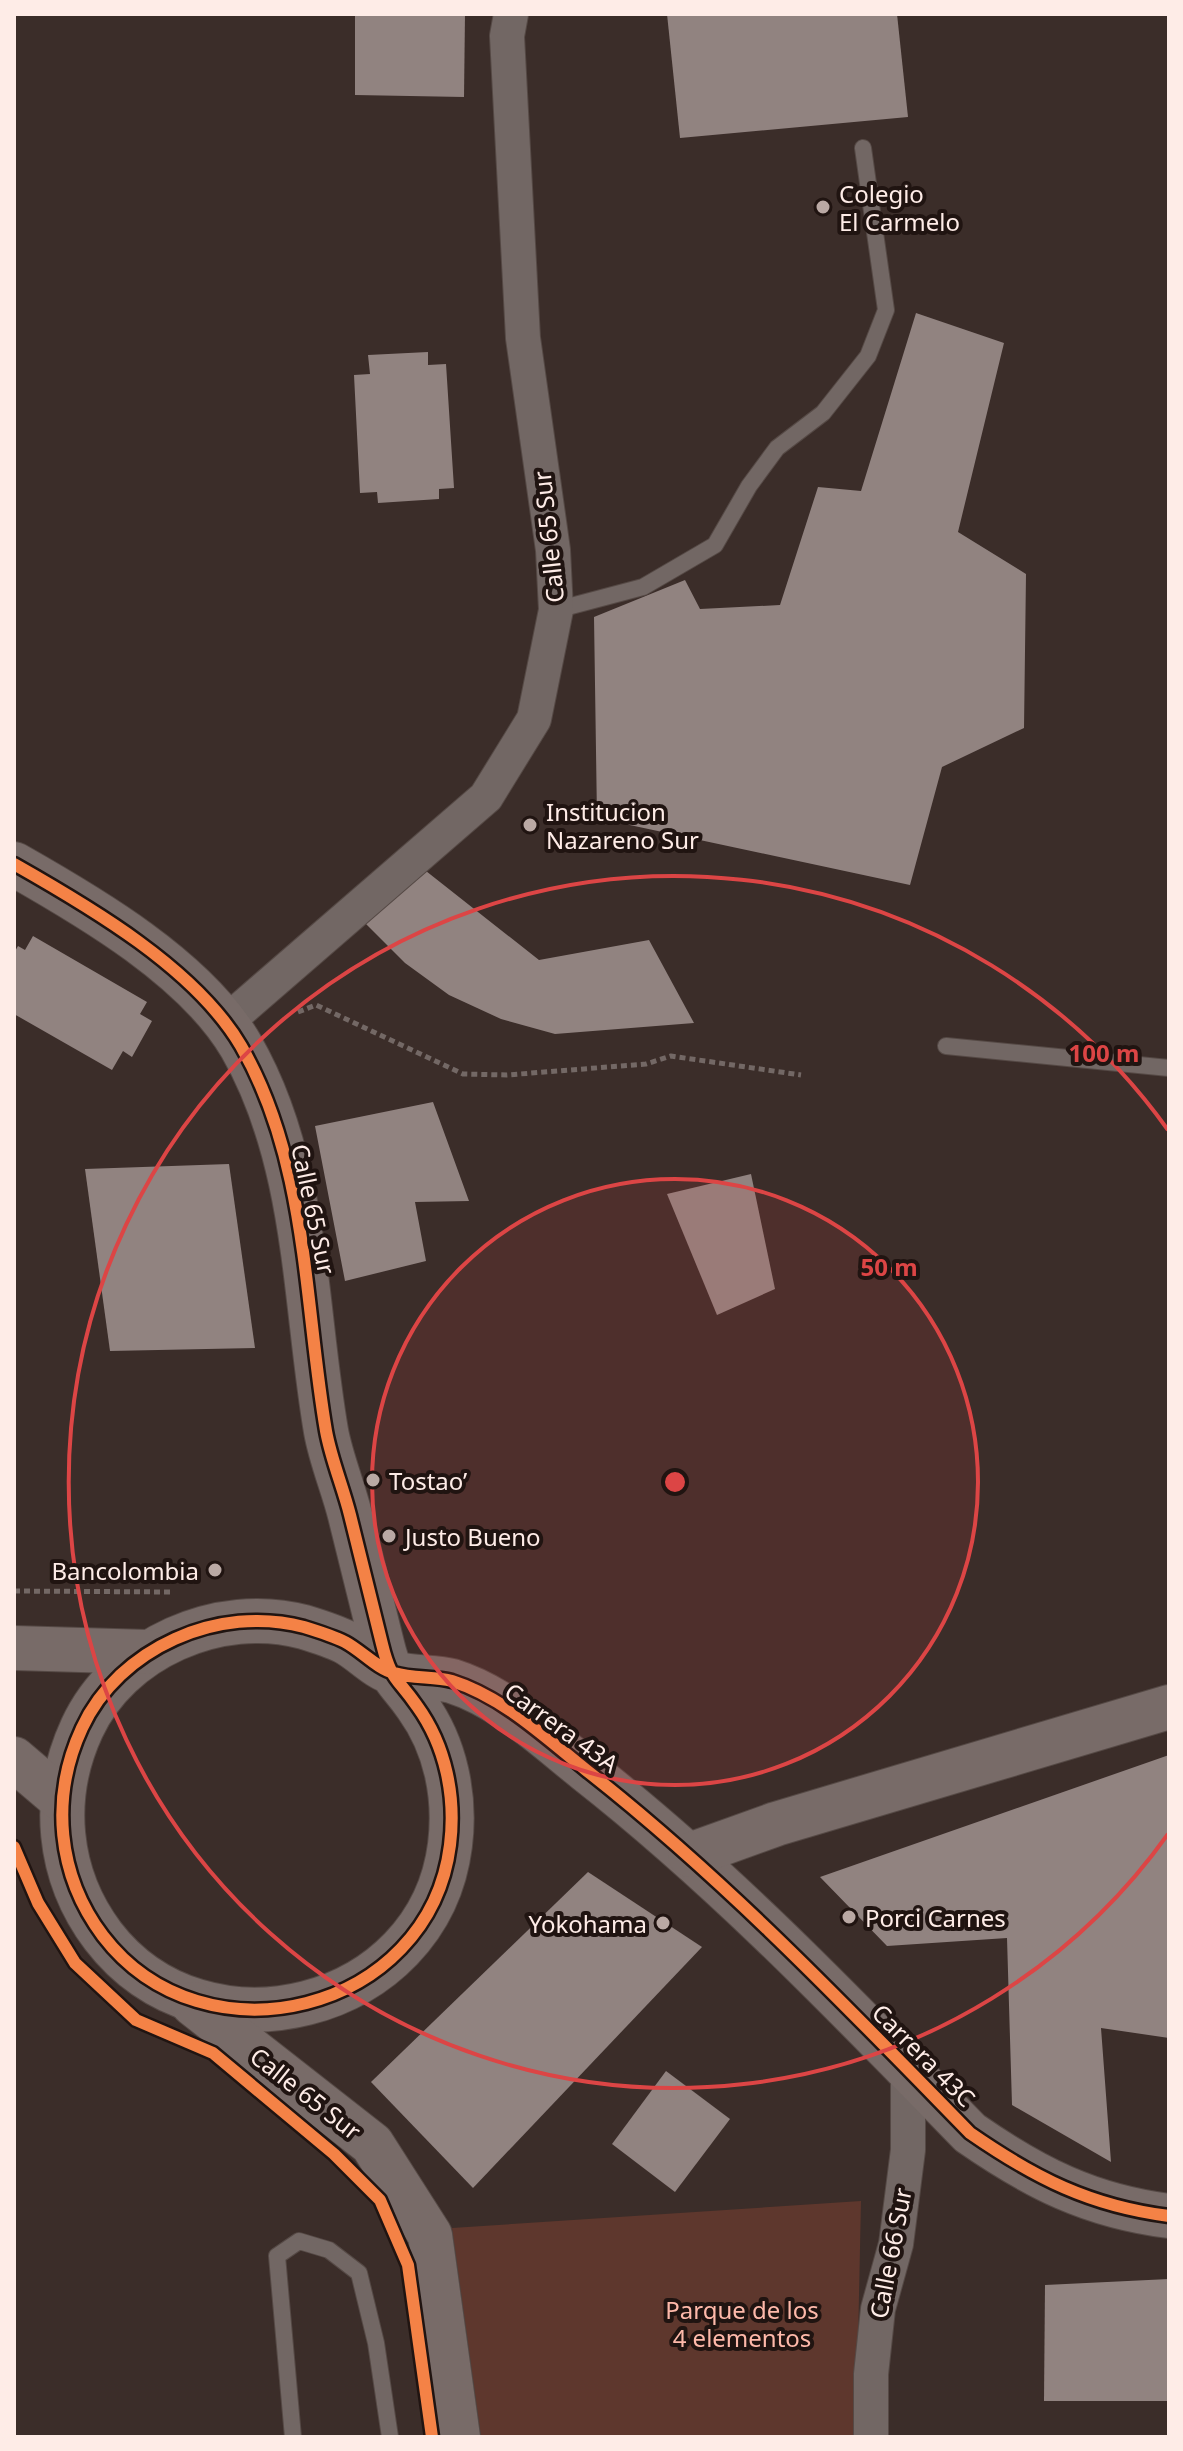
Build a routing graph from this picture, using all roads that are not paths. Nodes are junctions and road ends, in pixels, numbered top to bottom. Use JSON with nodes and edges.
{"nodes":[{"id":1,"x":511,"y":14,"type":"edge"},
{"id":2,"x":863,"y":148,"type":"dead end"},
{"id":3,"x":556,"y":610,"type":"junction"},
{"id":4,"x":14,"y":864,"type":"edge"},
{"id":5,"x":232,"y":1033,"type":"junction"},
{"id":6,"x":946,"y":1046,"type":"dead end"},
{"id":7,"x":1169,"y":1068,"type":"edge"},
{"id":8,"x":14,"y":1648,"type":"edge"},
{"id":9,"x":148,"y":1652,"type":"junction"},
{"id":10,"x":389,"y":1672,"type":"junction"},
{"id":11,"x":1169,"y":1707,"type":"edge"},
{"id":12,"x":14,"y":1759,"type":"edge"},
{"id":13,"x":61,"y":1799,"type":"junction"},
{"id":14,"x":690,"y":1855,"type":"junction"},
{"id":15,"x":185,"y":1998,"type":"junction"},
{"id":16,"x":908,"y":2070,"type":"junction"},
{"id":17,"x":1169,"y":2216,"type":"edge"},
{"id":18,"x":293,"y":2437,"type":"edge"},
{"id":19,"x":390,"y":2437,"type":"edge"},
{"id":20,"x":458,"y":2437,"type":"edge"},
{"id":21,"x":871,"y":2437,"type":"edge"}],
"edges":[{"from":1,"to":3,"type":"street","name":"Calle 65 Sur"},
{"from":2,"to":3,"type":"lane"},
{"from":3,"to":5,"type":"street","name":"Calle 65 Sur"},
{"from":4,"to":5,"type":"street","name":"Calle 65 Sur"},
{"from":5,"to":10,"type":"street","name":"Calle 65 Sur"},
{"from":6,"to":7,"type":"lane"},
{"from":8,"to":9,"type":"street"},
{"from":9,"to":10,"type":"street"},
{"from":9,"to":13,"type":"street"},
{"from":10,"to":14,"type":"street","name":"Carrera 43A"},
{"from":10,"to":15,"type":"street"},
{"from":11,"to":14,"type":"street"},
{"from":12,"to":13,"type":"street"},
{"from":13,"to":15,"type":"street"},
{"from":14,"to":16,"type":"street","name":"Carrera 43C"},
{"from":15,"to":20,"type":"street","name":"Calle 65 Sur"},
{"from":16,"to":17,"type":"street","name":"Carrera 43C"},
{"from":16,"to":21,"type":"street","name":"Calle 66 Sur"},
{"from":18,"to":19,"type":"lane"}]}
